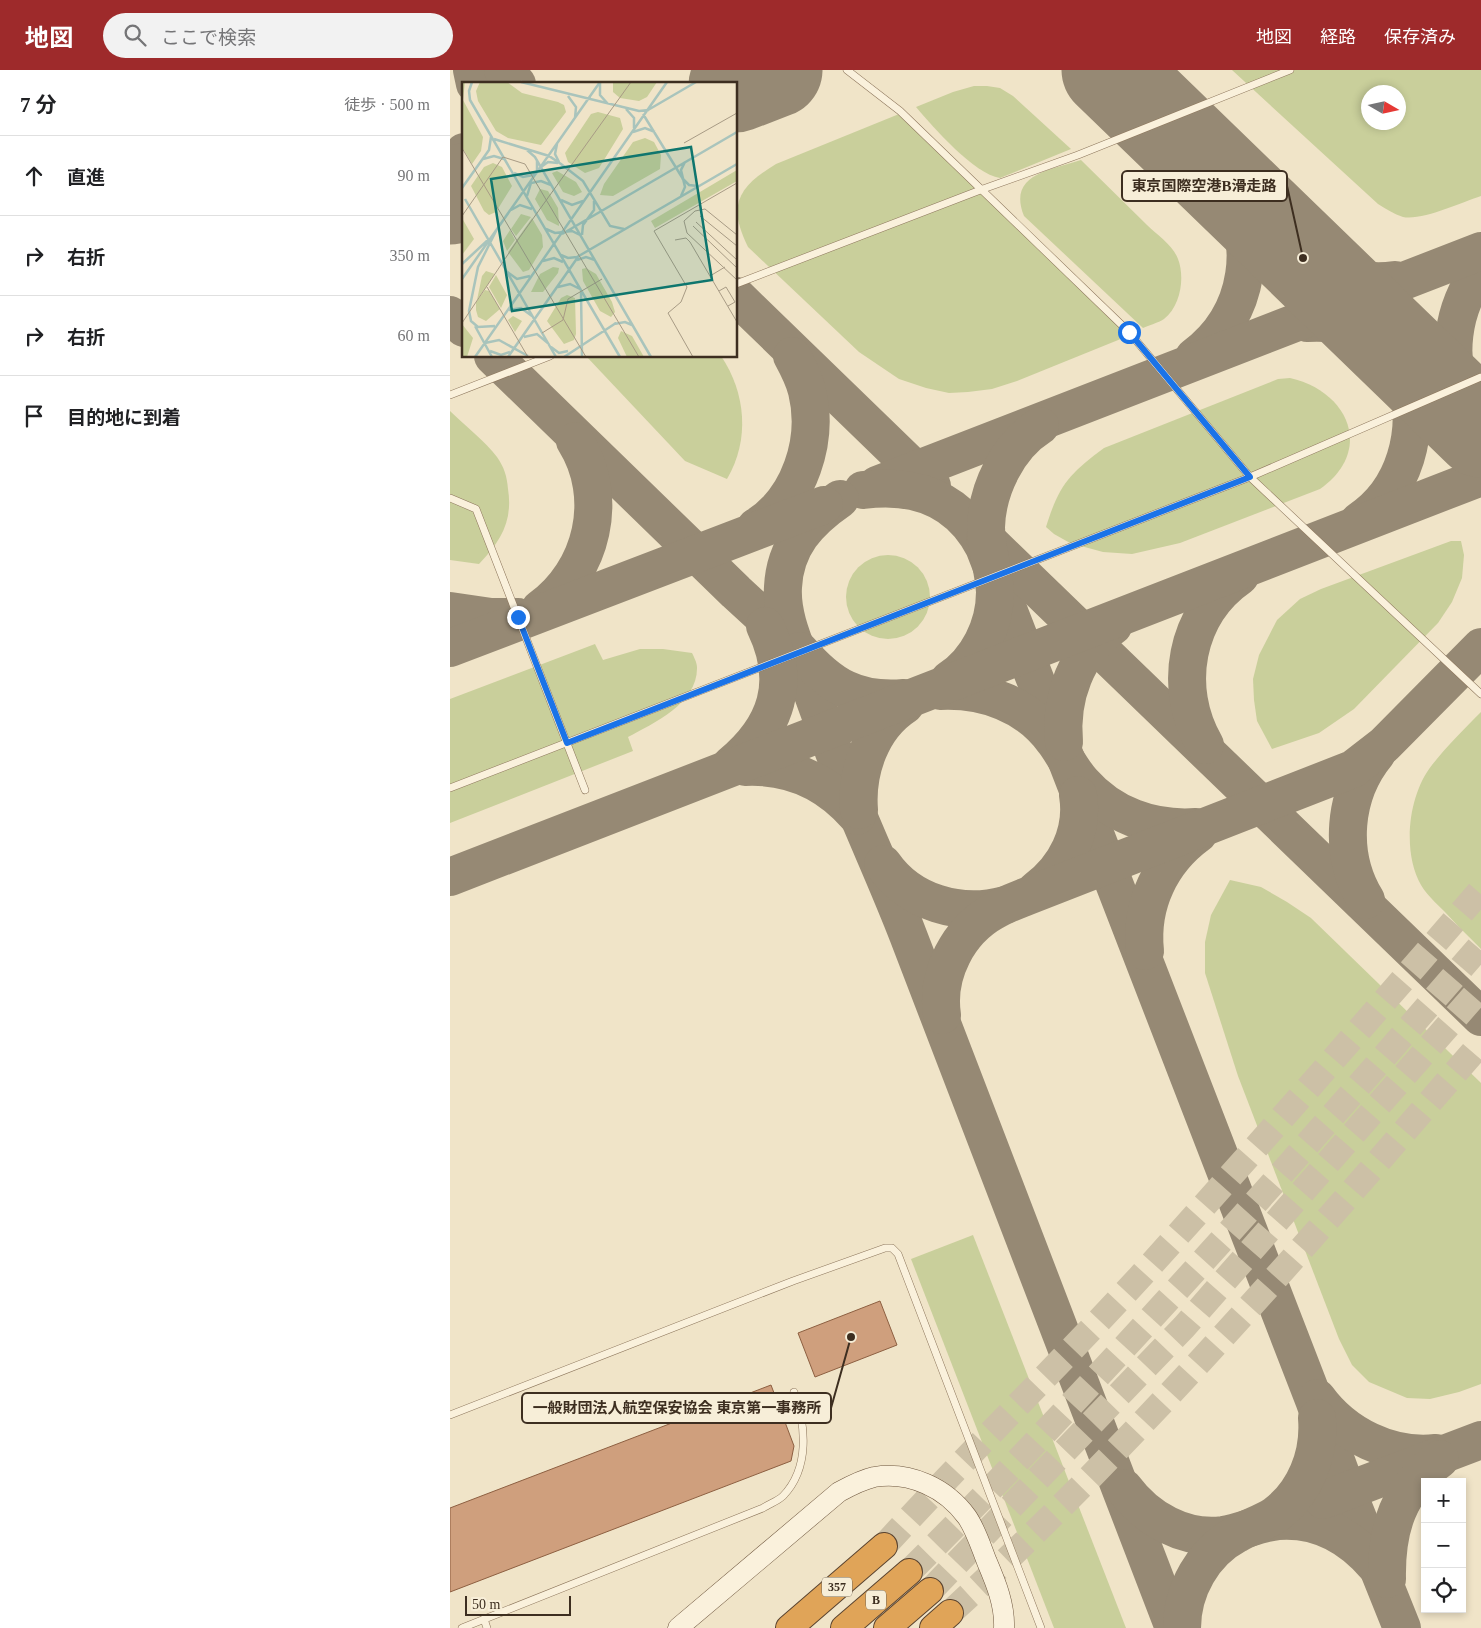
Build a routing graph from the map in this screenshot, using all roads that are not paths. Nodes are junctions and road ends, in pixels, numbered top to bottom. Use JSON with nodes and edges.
{"nodes":[{"id":1,"x":846,"y":70,"type":"edge"},
{"id":2,"x":1290,"y":70,"type":"edge"},
{"id":3,"x":983,"y":189,"type":"junction"},
{"id":4,"x":738,"y":283,"type":"edge"},
{"id":5,"x":545,"y":358,"type":"edge"},
{"id":6,"x":1481,"y":376,"type":"edge"},
{"id":7,"x":450,"y":395,"type":"edge"},
{"id":8,"x":1250,"y":477,"type":"junction"},
{"id":9,"x":450,"y":498,"type":"edge"},
{"id":10,"x":1481,"y":694,"type":"edge"},
{"id":11,"x":567,"y":743,"type":"junction"},
{"id":12,"x":450,"y":788,"type":"edge"},
{"id":13,"x":585,"y":790,"type":"dead end"},
{"id":14,"x":794,"y":1392,"type":"dead end"},
{"id":15,"x":450,"y":1414,"type":"edge"},
{"id":16,"x":884,"y":1546,"type":"tunnel mouth"},
{"id":17,"x":908,"y":1572,"type":"tunnel mouth"},
{"id":18,"x":930,"y":1591,"type":"tunnel mouth"},
{"id":19,"x":484,"y":1619,"type":"junction"},
{"id":20,"x":462,"y":1628,"type":"edge"},
{"id":21,"x":487,"y":1628,"type":"edge"},
{"id":22,"x":678,"y":1628,"type":"edge"},
{"id":23,"x":789,"y":1628,"type":"edge"},
{"id":24,"x":844,"y":1628,"type":"edge"},
{"id":25,"x":887,"y":1628,"type":"edge"},
{"id":26,"x":1004,"y":1628,"type":"edge"},
{"id":27,"x":1041,"y":1628,"type":"edge"}],
"edges":[{"from":1,"to":3,"type":"lane"},
{"from":2,"to":3,"type":"lane"},
{"from":3,"to":4,"type":"lane"},
{"from":3,"to":8,"type":"lane"},
{"from":5,"to":7,"type":"lane"},
{"from":6,"to":8,"type":"lane"},
{"from":8,"to":10,"type":"lane"},
{"from":8,"to":11,"type":"lane"},
{"from":9,"to":11,"type":"lane"},
{"from":11,"to":12,"type":"lane"},
{"from":11,"to":13,"type":"lane"},
{"from":14,"to":19,"type":"lane"},
{"from":15,"to":27,"type":"lane"},
{"from":16,"to":23,"type":"highway","number":"357"},
{"from":17,"to":24,"type":"highway","number":"B"},
{"from":18,"to":25,"type":"highway","number":"B"},
{"from":19,"to":20,"type":"lane"},
{"from":19,"to":21,"type":"lane"},
{"from":22,"to":26,"type":"street"}]}
